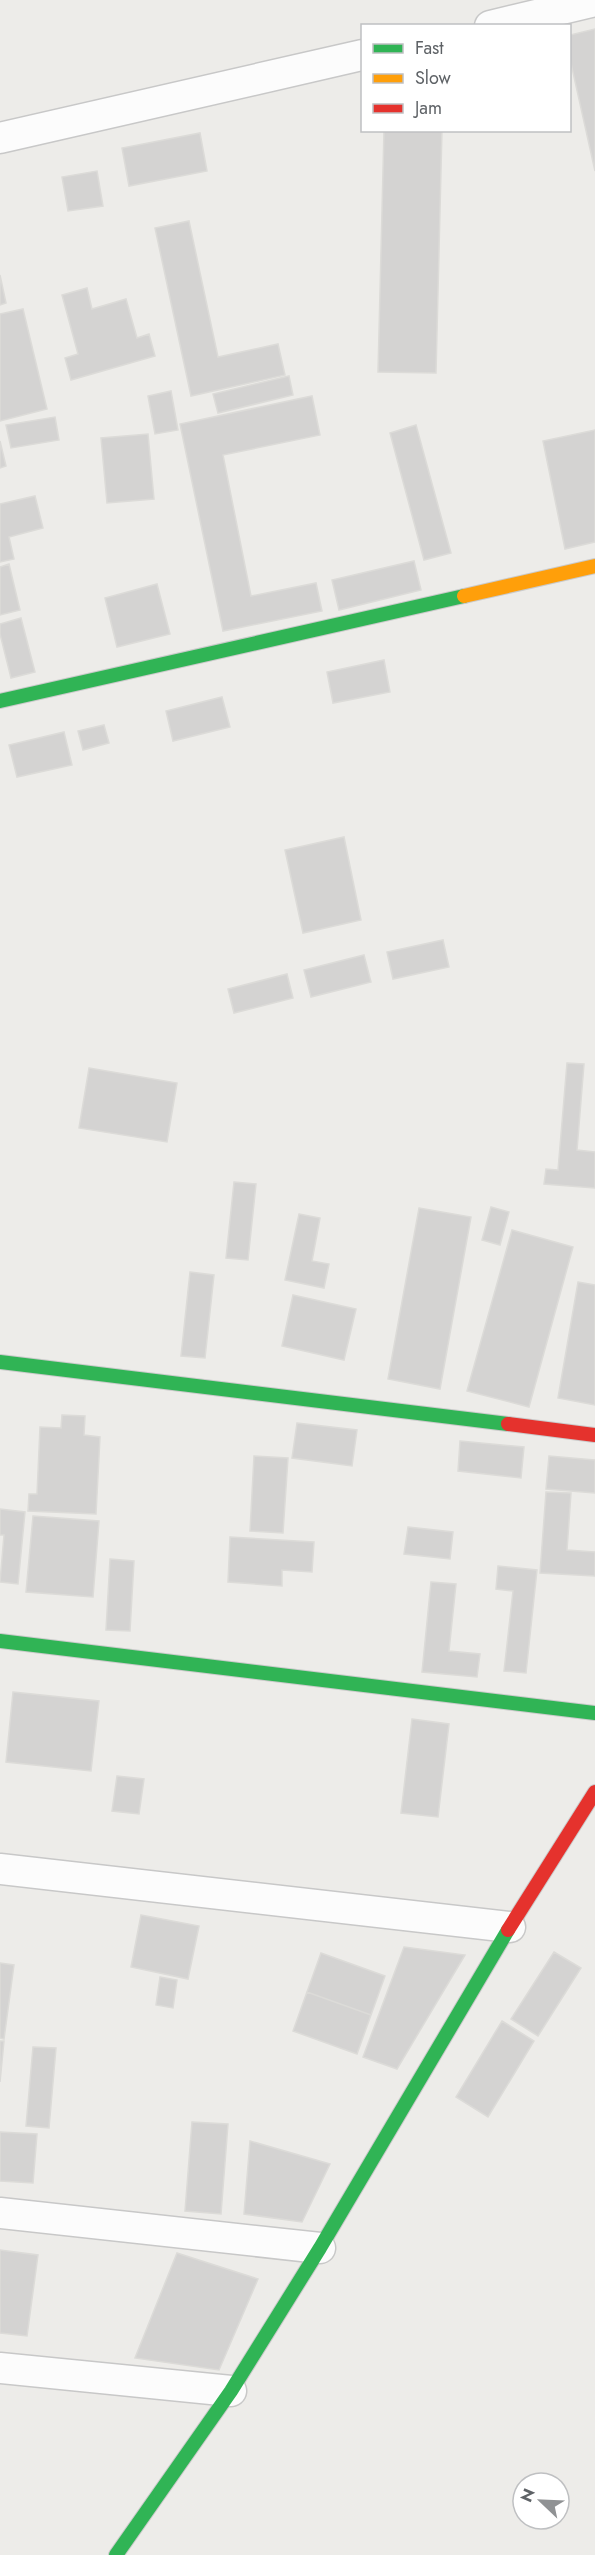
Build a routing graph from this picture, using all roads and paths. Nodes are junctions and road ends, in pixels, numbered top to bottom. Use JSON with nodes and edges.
{"nodes":[{"id":1,"x":595,"y":2,"type":"edge"},
{"id":2,"x":499,"y":24,"type":"edge"},
{"id":3,"x":361,"y":55,"type":"edge"},
{"id":4,"x":0,"y":138,"type":"edge"},
{"id":5,"x":595,"y":566,"type":"edge"},
{"id":6,"x":0,"y":702,"type":"edge"},
{"id":7,"x":0,"y":1362,"type":"edge"},
{"id":8,"x":595,"y":1435,"type":"edge"},
{"id":9,"x":0,"y":1641,"type":"edge"},
{"id":10,"x":595,"y":1713,"type":"edge"},
{"id":11,"x":595,"y":1792,"type":"edge"},
{"id":12,"x":0,"y":1869,"type":"edge"},
{"id":13,"x":510,"y":1927,"type":"junction"},
{"id":14,"x":0,"y":2213,"type":"edge"},
{"id":15,"x":320,"y":2248,"type":"junction"},
{"id":16,"x":0,"y":2368,"type":"edge"},
{"id":17,"x":231,"y":2391,"type":"junction"},
{"id":18,"x":116,"y":2555,"type":"edge"}],
"edges":[{"from":1,"to":2,"type":"street"},
{"from":3,"to":4,"type":"street"},
{"from":5,"to":6,"type":"street"},
{"from":7,"to":8,"type":"street"},
{"from":9,"to":10,"type":"street"},
{"from":11,"to":13,"type":"street"},
{"from":12,"to":13,"type":"street"},
{"from":13,"to":15,"type":"street"},
{"from":14,"to":15,"type":"street"},
{"from":15,"to":17,"type":"street"},
{"from":16,"to":17,"type":"street"},
{"from":17,"to":18,"type":"street"}]}
